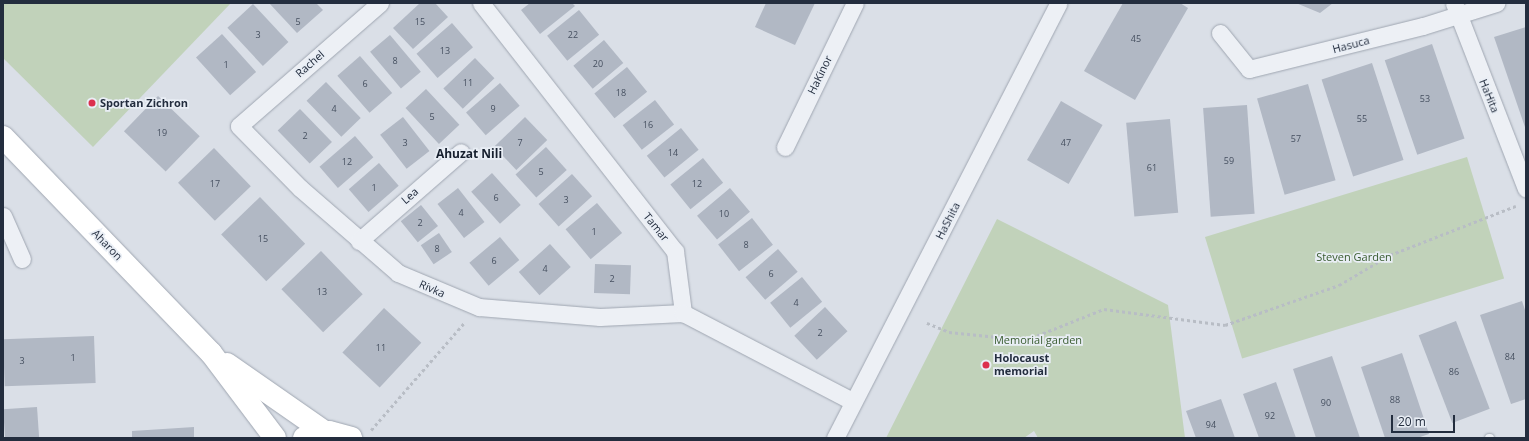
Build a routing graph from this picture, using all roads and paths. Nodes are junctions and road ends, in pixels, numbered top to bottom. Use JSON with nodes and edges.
{"nodes":[{"id":1,"x":380,"y":3,"type":"edge"},
{"id":2,"x":481,"y":3,"type":"edge"},
{"id":3,"x":855,"y":3,"type":"edge"},
{"id":4,"x":1059,"y":3,"type":"edge"},
{"id":5,"x":1496,"y":3,"type":"edge"},
{"id":6,"x":1456,"y":9,"type":"edge"},
{"id":7,"x":1220,"y":33,"type":"dead end"},
{"id":8,"x":239,"y":126,"type":"joint"},
{"id":9,"x":3,"y":137,"type":"edge"},
{"id":10,"x":785,"y":147,"type":"dead end"},
{"id":11,"x":461,"y":152,"type":"dead end"},
{"id":12,"x":1526,"y":189,"type":"edge"},
{"id":13,"x":1516,"y":206,"type":"dead end"},
{"id":14,"x":3,"y":216,"type":"edge"},
{"id":15,"x":359,"y":241,"type":"junction"},
{"id":16,"x":22,"y":259,"type":"dead end"},
{"id":17,"x":479,"y":307,"type":"junction"},
{"id":18,"x":683,"y":313,"type":"junction"},
{"id":19,"x":927,"y":323,"type":"dead end"},
{"id":20,"x":211,"y":353,"type":"junction"},
{"id":21,"x":852,"y":401,"type":"junction"},
{"id":22,"x":370,"y":430,"type":"dead end"},
{"id":23,"x":325,"y":432,"type":"junction"},
{"id":24,"x":275,"y":438,"type":"edge"},
{"id":25,"x":304,"y":438,"type":"edge"},
{"id":26,"x":351,"y":438,"type":"edge"},
{"id":27,"x":835,"y":438,"type":"edge"}],
"edges":[{"from":1,"to":8,"type":"street","name":"Rachel"},
{"from":2,"to":18,"type":"street","name":"Tamar"},
{"from":3,"to":10,"type":"street","name":"HaKinor"},
{"from":4,"to":21,"type":"street","name":"HaShita"},
{"from":5,"to":6,"type":"street","name":"Hasuca"},
{"from":6,"to":7,"type":"street","name":"Hasuca"},
{"from":6,"to":12,"type":"street","name":"HaHita"},
{"from":8,"to":15,"type":"street","name":"Rivka"},
{"from":9,"to":20,"type":"street","name":"Aharon"},
{"from":11,"to":15,"type":"street","name":"Lea"},
{"from":13,"to":19,"type":"path"},
{"from":14,"to":16,"type":"street"},
{"from":15,"to":17,"type":"street","name":"Rivka"},
{"from":17,"to":18,"type":"street","name":"Rivka"},
{"from":17,"to":22,"type":"path"},
{"from":18,"to":21,"type":"street"},
{"from":20,"to":23,"type":"street","name":"Aharon"},
{"from":20,"to":24,"type":"street","name":"Aharon"},
{"from":21,"to":27,"type":"street","name":"HaShita"},
{"from":23,"to":25,"type":"street"},
{"from":23,"to":26,"type":"street"}]}
